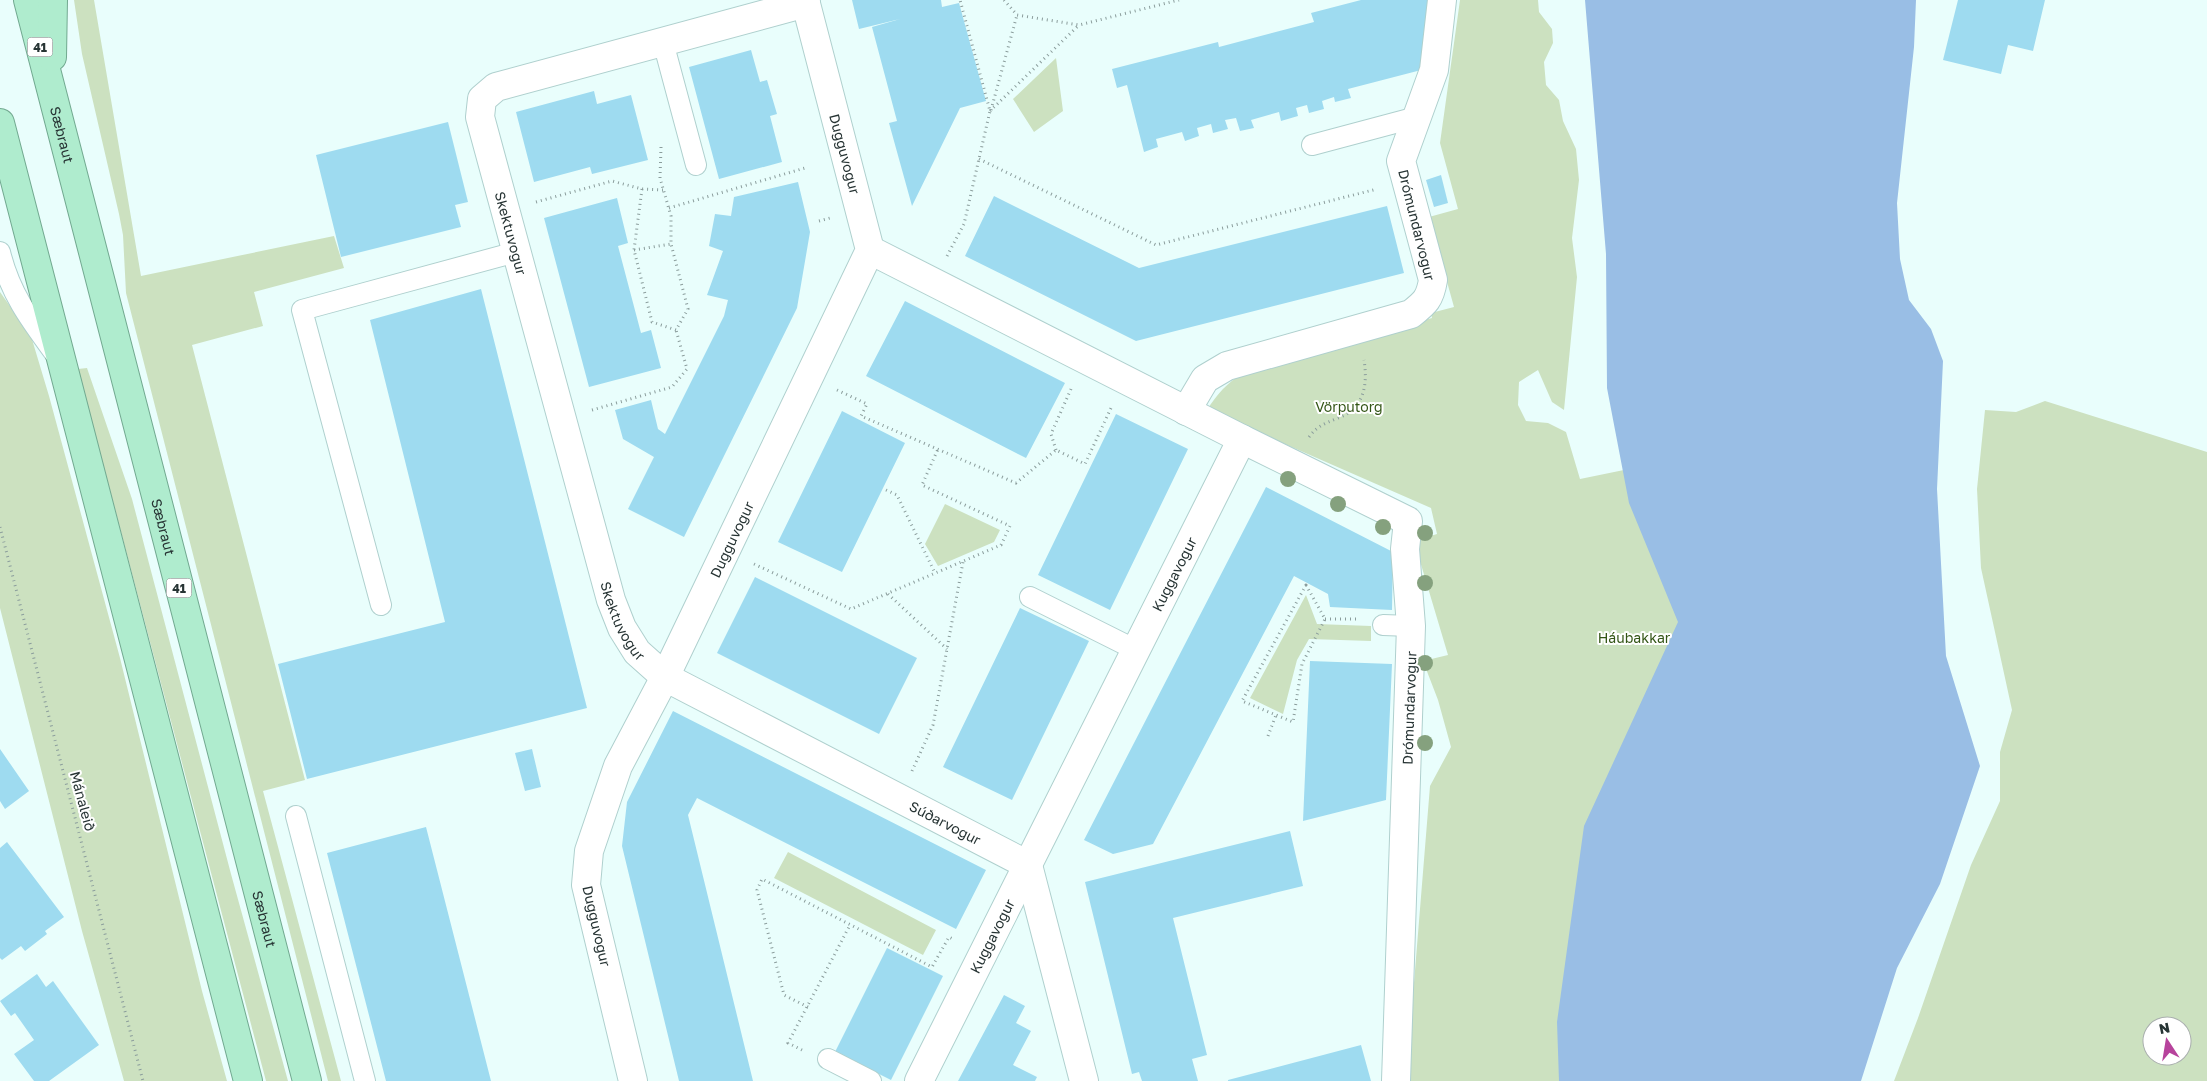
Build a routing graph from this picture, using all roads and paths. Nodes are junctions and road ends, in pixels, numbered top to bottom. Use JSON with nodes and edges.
{"nodes":[{"id":1,"x":28,"y":0,"type":"edge"},
{"id":2,"x":53,"y":0,"type":"edge"},
{"id":3,"x":960,"y":0,"type":"edge"},
{"id":4,"x":1004,"y":0,"type":"edge"},
{"id":5,"x":1179,"y":0,"type":"edge"},
{"id":6,"x":1442,"y":0,"type":"edge"},
{"id":7,"x":806,"y":1,"type":"edge"},
{"id":8,"x":1017,"y":15,"type":"junction"},
{"id":9,"x":1079,"y":25,"type":"junction"},
{"id":10,"x":663,"y":42,"type":"junction"},
{"id":11,"x":52,"y":94,"type":"junction"},
{"id":12,"x":990,"y":111,"type":"junction"},
{"id":13,"x":1417,"y":117,"type":"junction"},
{"id":14,"x":0,"y":123,"type":"edge"},
{"id":15,"x":659,"y":140,"type":"dead end"},
{"id":16,"x":1312,"y":145,"type":"dead end"},
{"id":17,"x":979,"y":159,"type":"junction"},
{"id":18,"x":696,"y":165,"type":"dead end"},
{"id":19,"x":805,"y":168,"type":"dead end"},
{"id":20,"x":1407,"y":181,"type":"junction"},
{"id":21,"x":642,"y":189,"type":"junction"},
{"id":22,"x":664,"y":190,"type":"junction"},
{"id":23,"x":532,"y":203,"type":"dead end"},
{"id":24,"x":668,"y":208,"type":"junction"},
{"id":25,"x":671,"y":244,"type":"junction"},
{"id":26,"x":634,"y":250,"type":"junction"},
{"id":27,"x":870,"y":250,"type":"junction"},
{"id":28,"x":0,"y":252,"type":"edge"},
{"id":29,"x":516,"y":252,"type":"junction"},
{"id":30,"x":933,"y":282,"type":"junction"},
{"id":31,"x":1358,"y":329,"type":"junction"},
{"id":32,"x":676,"y":330,"type":"junction"},
{"id":33,"x":1084,"y":359,"type":"junction"},
{"id":34,"x":62,"y":362,"type":"junction"},
{"id":35,"x":835,"y":389,"type":"dead end"},
{"id":36,"x":1070,"y":389,"type":"junction"},
{"id":37,"x":1079,"y":393,"type":"dead end"},
{"id":38,"x":1103,"y":404,"type":"dead end"},
{"id":39,"x":588,"y":411,"type":"dead end"},
{"id":40,"x":1186,"y":411,"type":"junction"},
{"id":41,"x":1242,"y":439,"type":"junction"},
{"id":42,"x":938,"y":449,"type":"junction"},
{"id":43,"x":1056,"y":450,"type":"junction"},
{"id":44,"x":1293,"y":466,"type":"junction"},
{"id":45,"x":886,"y":490,"type":"dead end"},
{"id":46,"x":0,"y":527,"type":"edge"},
{"id":47,"x":748,"y":562,"type":"dead end"},
{"id":48,"x":963,"y":562,"type":"junction"},
{"id":49,"x":935,"y":573,"type":"junction"},
{"id":50,"x":888,"y":594,"type":"junction"},
{"id":51,"x":1030,"y":597,"type":"dead end"},
{"id":52,"x":381,"y":605,"type":"dead end"},
{"id":53,"x":1325,"y":619,"type":"junction"},
{"id":54,"x":1360,"y":620,"type":"dead end"},
{"id":55,"x":1383,"y":625,"type":"dead end"},
{"id":56,"x":1411,"y":626,"type":"junction"},
{"id":57,"x":947,"y":649,"type":"junction"},
{"id":58,"x":1136,"y":650,"type":"junction"},
{"id":59,"x":665,"y":677,"type":"junction"},
{"id":60,"x":1276,"y":715,"type":"junction"},
{"id":61,"x":1268,"y":736,"type":"dead end"},
{"id":62,"x":900,"y":798,"type":"junction"},
{"id":63,"x":296,"y":816,"type":"dead end"},
{"id":64,"x":1028,"y":865,"type":"junction"},
{"id":65,"x":850,"y":924,"type":"junction"},
{"id":66,"x":949,"y":937,"type":"dead end"},
{"id":67,"x":808,"y":1007,"type":"junction"},
{"id":68,"x":803,"y":1051,"type":"dead end"},
{"id":69,"x":828,"y":1059,"type":"dead end"},
{"id":70,"x":144,"y":1081,"type":"edge"},
{"id":71,"x":248,"y":1081,"type":"edge"},
{"id":72,"x":307,"y":1081,"type":"edge"},
{"id":73,"x":365,"y":1081,"type":"edge"},
{"id":74,"x":633,"y":1081,"type":"edge"},
{"id":75,"x":871,"y":1081,"type":"edge"},
{"id":76,"x":919,"y":1081,"type":"edge"},
{"id":77,"x":1084,"y":1081,"type":"edge"},
{"id":78,"x":1396,"y":1081,"type":"edge"}],
"edges":[{"from":1,"to":11,"type":"highway","name":"Sæbraut","number":"41"},
{"from":2,"to":11,"type":"highway"},
{"from":3,"to":12,"type":"path"},
{"from":4,"to":8,"type":"path"},
{"from":5,"to":9,"type":"path"},
{"from":6,"to":13,"type":"street","name":"Drómundarvogur"},
{"from":7,"to":10,"type":"street","name":"Skektuvogur"},
{"from":7,"to":27,"type":"street","name":"Dugguvogur"},
{"from":8,"to":9,"type":"path"},
{"from":8,"to":12,"type":"path"},
{"from":9,"to":12,"type":"path"},
{"from":10,"to":18,"type":"lane"},
{"from":10,"to":29,"type":"street","name":"Skektuvogur"},
{"from":11,"to":72,"type":"highway","name":"Sæbraut","number":"41"},
{"from":12,"to":17,"type":"path"},
{"from":13,"to":16,"type":"lane"},
{"from":13,"to":20,"type":"street","name":"Drómundarvogur"},
{"from":14,"to":34,"type":"highway"},
{"from":15,"to":22,"type":"path"},
{"from":17,"to":20,"type":"path"},
{"from":17,"to":30,"type":"path"},
{"from":19,"to":24,"type":"path"},
{"from":20,"to":31,"type":"street","name":"Drómundarvogur"},
{"from":21,"to":22,"type":"path"},
{"from":21,"to":23,"type":"path"},
{"from":21,"to":26,"type":"path"},
{"from":22,"to":24,"type":"path"},
{"from":24,"to":25,"type":"path"},
{"from":25,"to":26,"type":"path"},
{"from":25,"to":32,"type":"path"},
{"from":26,"to":32,"type":"path"},
{"from":27,"to":30,"type":"street"},
{"from":27,"to":59,"type":"street","name":"Dugguvogur"},
{"from":28,"to":34,"type":"lane"},
{"from":29,"to":52,"type":"lane"},
{"from":29,"to":59,"type":"street","name":"Skektuvogur"},
{"from":30,"to":33,"type":"street"},
{"from":31,"to":40,"type":"street","name":"Drómundarvogur"},
{"from":31,"to":44,"type":"path"},
{"from":32,"to":39,"type":"path"},
{"from":33,"to":36,"type":"path"},
{"from":33,"to":40,"type":"street"},
{"from":34,"to":71,"type":"highway"},
{"from":35,"to":42,"type":"path"},
{"from":36,"to":37,"type":"path"},
{"from":36,"to":43,"type":"path"},
{"from":38,"to":43,"type":"path"},
{"from":40,"to":41,"type":"street"},
{"from":41,"to":44,"type":"street","name":"Drómundarvogur"},
{"from":41,"to":58,"type":"street","name":"Kuggavogur"},
{"from":42,"to":43,"type":"path"},
{"from":42,"to":48,"type":"path"},
{"from":44,"to":56,"type":"street","name":"Drómundarvogur"},
{"from":45,"to":49,"type":"path"},
{"from":46,"to":70,"type":"path","name":"Mánaleið"},
{"from":47,"to":50,"type":"path"},
{"from":48,"to":49,"type":"path"},
{"from":48,"to":57,"type":"path"},
{"from":49,"to":50,"type":"path"},
{"from":50,"to":57,"type":"path"},
{"from":51,"to":58,"type":"lane"},
{"from":53,"to":54,"type":"path"},
{"from":53,"to":60,"type":"path"},
{"from":53,"to":60,"type":"path"},
{"from":55,"to":56,"type":"lane"},
{"from":56,"to":78,"type":"street","name":"Drómundarvogur"},
{"from":57,"to":62,"type":"path"},
{"from":58,"to":64,"type":"street","name":"Kuggavogur"},
{"from":59,"to":62,"type":"street","name":"Súðarvogur"},
{"from":59,"to":74,"type":"street","name":"Dugguvogur"},
{"from":60,"to":61,"type":"path"},
{"from":62,"to":64,"type":"street","name":"Súðarvogur"},
{"from":63,"to":73,"type":"lane"},
{"from":64,"to":76,"type":"street","name":"Kuggavogur"},
{"from":64,"to":77,"type":"street"},
{"from":65,"to":66,"type":"path"},
{"from":65,"to":67,"type":"path"},
{"from":65,"to":67,"type":"path"},
{"from":67,"to":68,"type":"path"},
{"from":69,"to":75,"type":"lane"}]}
